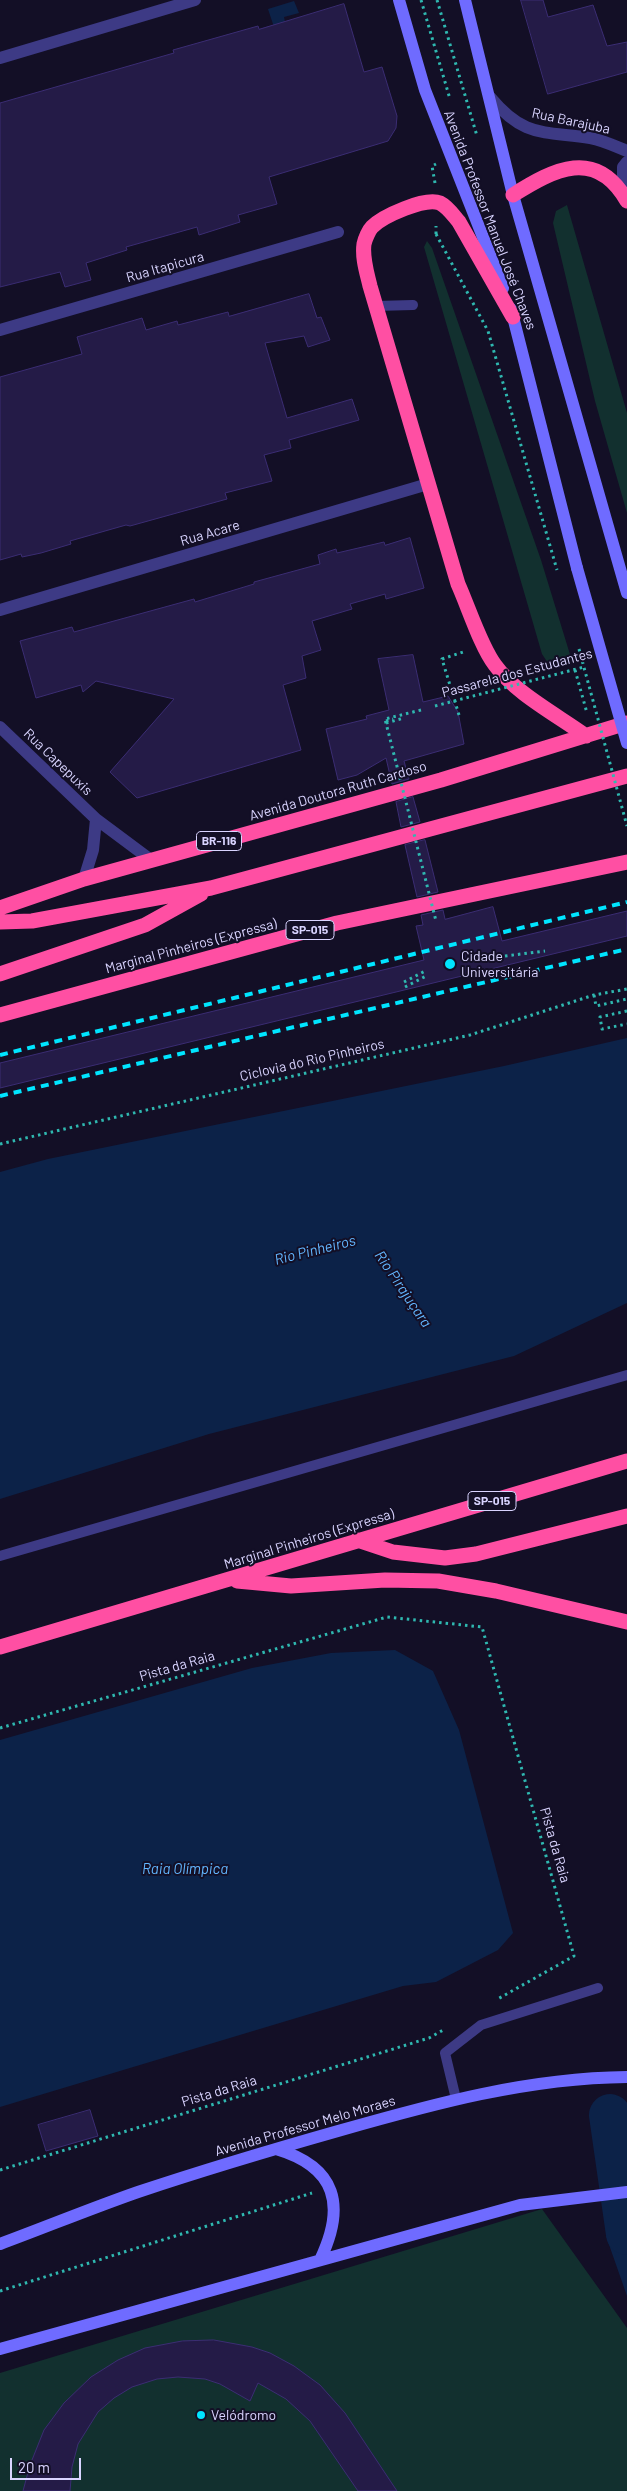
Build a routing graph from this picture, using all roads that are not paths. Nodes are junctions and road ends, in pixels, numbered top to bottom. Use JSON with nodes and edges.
{"nodes":[{"id":1,"x":195,"y":0,"type":"edge"},
{"id":2,"x":398,"y":0,"type":"edge"},
{"id":3,"x":465,"y":0,"type":"edge"},
{"id":4,"x":0,"y":58,"type":"edge"},
{"id":5,"x":490,"y":97,"type":"junction"},
{"id":6,"x":627,"y":151,"type":"edge"},
{"id":7,"x":627,"y":162,"type":"edge"},
{"id":8,"x":513,"y":196,"type":"junction"},
{"id":9,"x":625,"y":198,"type":"edge"},
{"id":10,"x":338,"y":232,"type":"dead end"},
{"id":11,"x":413,"y":305,"type":"dead end"},
{"id":12,"x":376,"y":306,"type":"junction"},
{"id":13,"x":514,"y":317,"type":"junction"},
{"id":14,"x":0,"y":330,"type":"edge"},
{"id":15,"x":428,"y":484,"type":"junction"},
{"id":16,"x":627,"y":593,"type":"edge"},
{"id":17,"x":0,"y":610,"type":"edge"},
{"id":18,"x":627,"y":723,"type":"edge"},
{"id":19,"x":0,"y":727,"type":"edge"},
{"id":20,"x":589,"y":735,"type":"junction"},
{"id":21,"x":627,"y":743,"type":"edge"},
{"id":22,"x":627,"y":776,"type":"edge"},
{"id":23,"x":96,"y":819,"type":"junction"},
{"id":24,"x":151,"y":860,"type":"junction"},
{"id":25,"x":627,"y":862,"type":"edge"},
{"id":26,"x":84,"y":878,"type":"junction"},
{"id":27,"x":211,"y":888,"type":"junction"},
{"id":28,"x":0,"y":908,"type":"edge"},
{"id":29,"x":0,"y":922,"type":"edge"},
{"id":30,"x":0,"y":974,"type":"edge"},
{"id":31,"x":0,"y":1015,"type":"edge"},
{"id":32,"x":627,"y":1375,"type":"edge"},
{"id":33,"x":627,"y":1461,"type":"edge"},
{"id":34,"x":627,"y":1516,"type":"edge"},
{"id":35,"x":357,"y":1540,"type":"junction"},
{"id":36,"x":0,"y":1556,"type":"edge"},
{"id":37,"x":228,"y":1581,"type":"junction"},
{"id":38,"x":627,"y":1622,"type":"edge"},
{"id":39,"x":0,"y":1647,"type":"edge"},
{"id":40,"x":598,"y":1988,"type":"dead end"},
{"id":41,"x":627,"y":2077,"type":"edge"},
{"id":42,"x":456,"y":2099,"type":"junction"},
{"id":43,"x":276,"y":2149,"type":"junction"},
{"id":44,"x":627,"y":2192,"type":"edge"},
{"id":45,"x":0,"y":2244,"type":"edge"},
{"id":46,"x":320,"y":2260,"type":"junction"},
{"id":47,"x":0,"y":2349,"type":"edge"}],
"edges":[{"from":1,"to":4,"type":"street"},
{"from":2,"to":13,"type":"street","name":"Avenida Professor Manuel José Chaves"},
{"from":3,"to":5,"type":"street","name":"Avenida Professor Manuel José Chaves"},
{"from":5,"to":6,"type":"street","name":"Rua Barajuba"},
{"from":5,"to":8,"type":"street","name":"Avenida Professor Manuel José Chaves"},
{"from":7,"to":9,"type":"street"},
{"from":8,"to":9,"type":"highway"},
{"from":8,"to":16,"type":"street","name":"Avenida Professor Manuel José Chaves"},
{"from":10,"to":14,"type":"street","name":"Rua Itapicura"},
{"from":11,"to":12,"type":"lane"},
{"from":12,"to":13,"type":"highway"},
{"from":12,"to":15,"type":"highway"},
{"from":13,"to":21,"type":"street","name":"Avenida Professor Manuel José Chaves","bridge":true},
{"from":15,"to":17,"type":"street","name":"Rua Acare"},
{"from":15,"to":20,"type":"highway"},
{"from":18,"to":20,"type":"highway","name":"Avenida Doutora Ruth Cardoso","number":"BR-116"},
{"from":19,"to":23,"type":"street","name":"Rua Capepuxis"},
{"from":20,"to":24,"type":"highway","name":"Avenida Doutora Ruth Cardoso","number":"BR-116"},
{"from":22,"to":27,"type":"highway"},
{"from":23,"to":24,"type":"street","name":"Rua Capepuxis"},
{"from":23,"to":26,"type":"street"},
{"from":24,"to":26,"type":"highway","name":"Avenida Doutora Ruth Cardoso","number":"BR-116"},
{"from":25,"to":31,"type":"highway","name":"Marginal Pinheiros (Expressa)","number":"SP-015"},
{"from":26,"to":28,"type":"highway","name":"Avenida Doutora Ruth Cardoso","number":"BR-116"},
{"from":27,"to":29,"type":"highway"},
{"from":27,"to":30,"type":"highway"},
{"from":32,"to":36,"type":"lane"},
{"from":33,"to":35,"type":"highway","name":"Marginal Pinheiros (Expressa)","number":"SP-015"},
{"from":34,"to":35,"type":"highway"},
{"from":35,"to":37,"type":"highway","name":"Marginal Pinheiros (Expressa)","number":"SP-015"},
{"from":37,"to":38,"type":"highway"},
{"from":37,"to":39,"type":"highway","name":"Marginal Pinheiros (Expressa)","number":"SP-015"},
{"from":40,"to":42,"type":"lane"},
{"from":41,"to":42,"type":"street","name":"Avenida Professor Melo Moraes"},
{"from":42,"to":43,"type":"street","name":"Avenida Professor Melo Moraes"},
{"from":43,"to":45,"type":"street","name":"Avenida Professor Melo Moraes"},
{"from":43,"to":46,"type":"street"},
{"from":44,"to":46,"type":"street"},
{"from":46,"to":47,"type":"street"}]}
